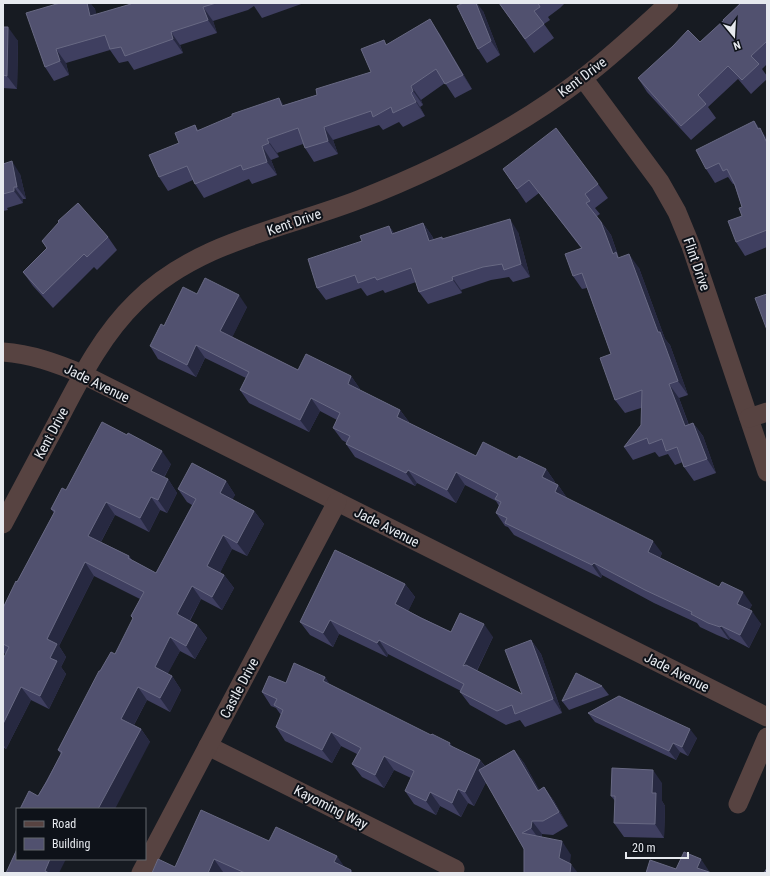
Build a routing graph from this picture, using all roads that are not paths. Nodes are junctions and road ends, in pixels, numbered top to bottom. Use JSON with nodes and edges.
{"nodes":[{"id":1,"x":669,"y":3,"type":"edge"},
{"id":2,"x":583,"y":78,"type":"junction"},
{"id":3,"x":3,"y":352,"type":"edge"},
{"id":4,"x":82,"y":374,"type":"junction"},
{"id":5,"x":767,"y":412,"type":"edge"},
{"id":6,"x":749,"y":418,"type":"junction"},
{"id":7,"x":767,"y":472,"type":"edge"},
{"id":8,"x":337,"y":502,"type":"junction"},
{"id":9,"x":3,"y":524,"type":"edge"},
{"id":10,"x":767,"y":717,"type":"edge"},
{"id":11,"x":767,"y":737,"type":"edge"},
{"id":12,"x":208,"y":746,"type":"junction"},
{"id":13,"x":738,"y":804,"type":"dead end"},
{"id":14,"x":455,"y":869,"type":"dead end"},
{"id":15,"x":141,"y":873,"type":"edge"}],
"edges":[{"from":1,"to":2,"type":"street","name":"Kent Drive"},
{"from":2,"to":4,"type":"street","name":"Kent Drive"},
{"from":2,"to":6,"type":"street","name":"Flint Drive"},
{"from":3,"to":4,"type":"street","name":"Jade Avenue"},
{"from":4,"to":8,"type":"street","name":"Jade Avenue"},
{"from":4,"to":9,"type":"street","name":"Kent Drive"},
{"from":5,"to":6,"type":"street"},
{"from":6,"to":7,"type":"street","name":"Flint Drive"},
{"from":8,"to":10,"type":"street","name":"Jade Avenue"},
{"from":8,"to":12,"type":"street","name":"Castle Drive"},
{"from":11,"to":13,"type":"street"},
{"from":12,"to":14,"type":"street","name":"Kayoming Way"},
{"from":12,"to":15,"type":"street","name":"Castle Drive"}]}
